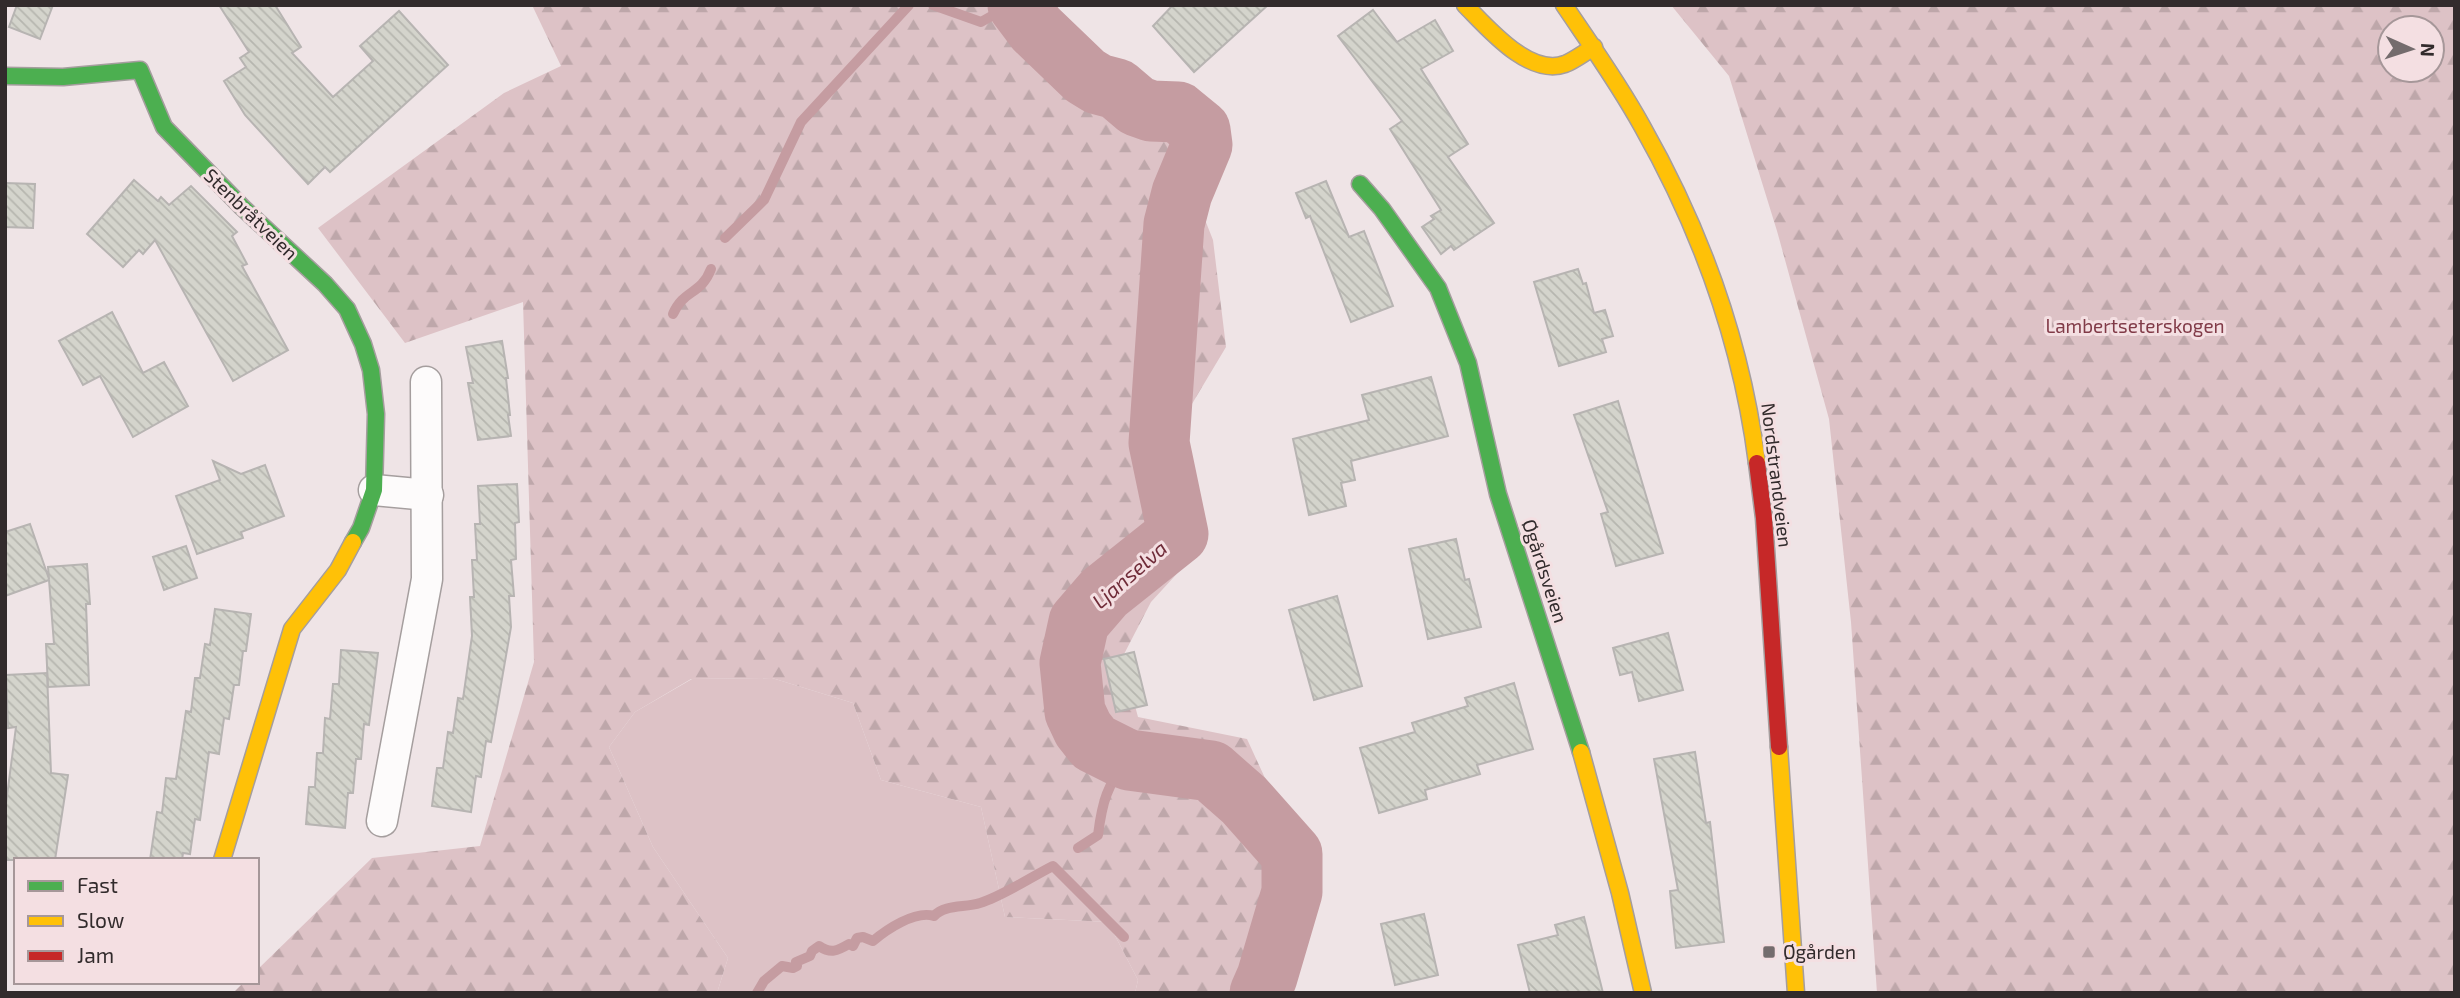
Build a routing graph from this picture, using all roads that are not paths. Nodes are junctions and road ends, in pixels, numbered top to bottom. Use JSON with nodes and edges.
{"nodes":[{"id":1,"x":1465,"y":5,"type":"edge"},
{"id":2,"x":1564,"y":5,"type":"edge"},
{"id":3,"x":1594,"y":47,"type":"junction"},
{"id":4,"x":5,"y":76,"type":"edge"},
{"id":5,"x":1360,"y":184,"type":"dead end"},
{"id":6,"x":426,"y":382,"type":"dead end"},
{"id":7,"x":373,"y":490,"type":"junction"},
{"id":8,"x":428,"y":495,"type":"junction"},
{"id":9,"x":382,"y":821,"type":"dead end"},
{"id":10,"x":223,"y":858,"type":"edge"},
{"id":11,"x":1643,"y":993,"type":"edge"},
{"id":12,"x":1796,"y":993,"type":"edge"}],
"edges":[{"from":1,"to":3,"type":"street"},
{"from":2,"to":3,"type":"street","name":"Nordstrandveien"},
{"from":3,"to":12,"type":"street","name":"Nordstrandveien"},
{"from":4,"to":7,"type":"street","name":"Stenbråtveien"},
{"from":5,"to":11,"type":"street","name":"Øgårdsveien"},
{"from":6,"to":8,"type":"street"},
{"from":7,"to":8,"type":"street"},
{"from":7,"to":10,"type":"street","name":"Stenbråtveien"},
{"from":8,"to":9,"type":"street"}]}
